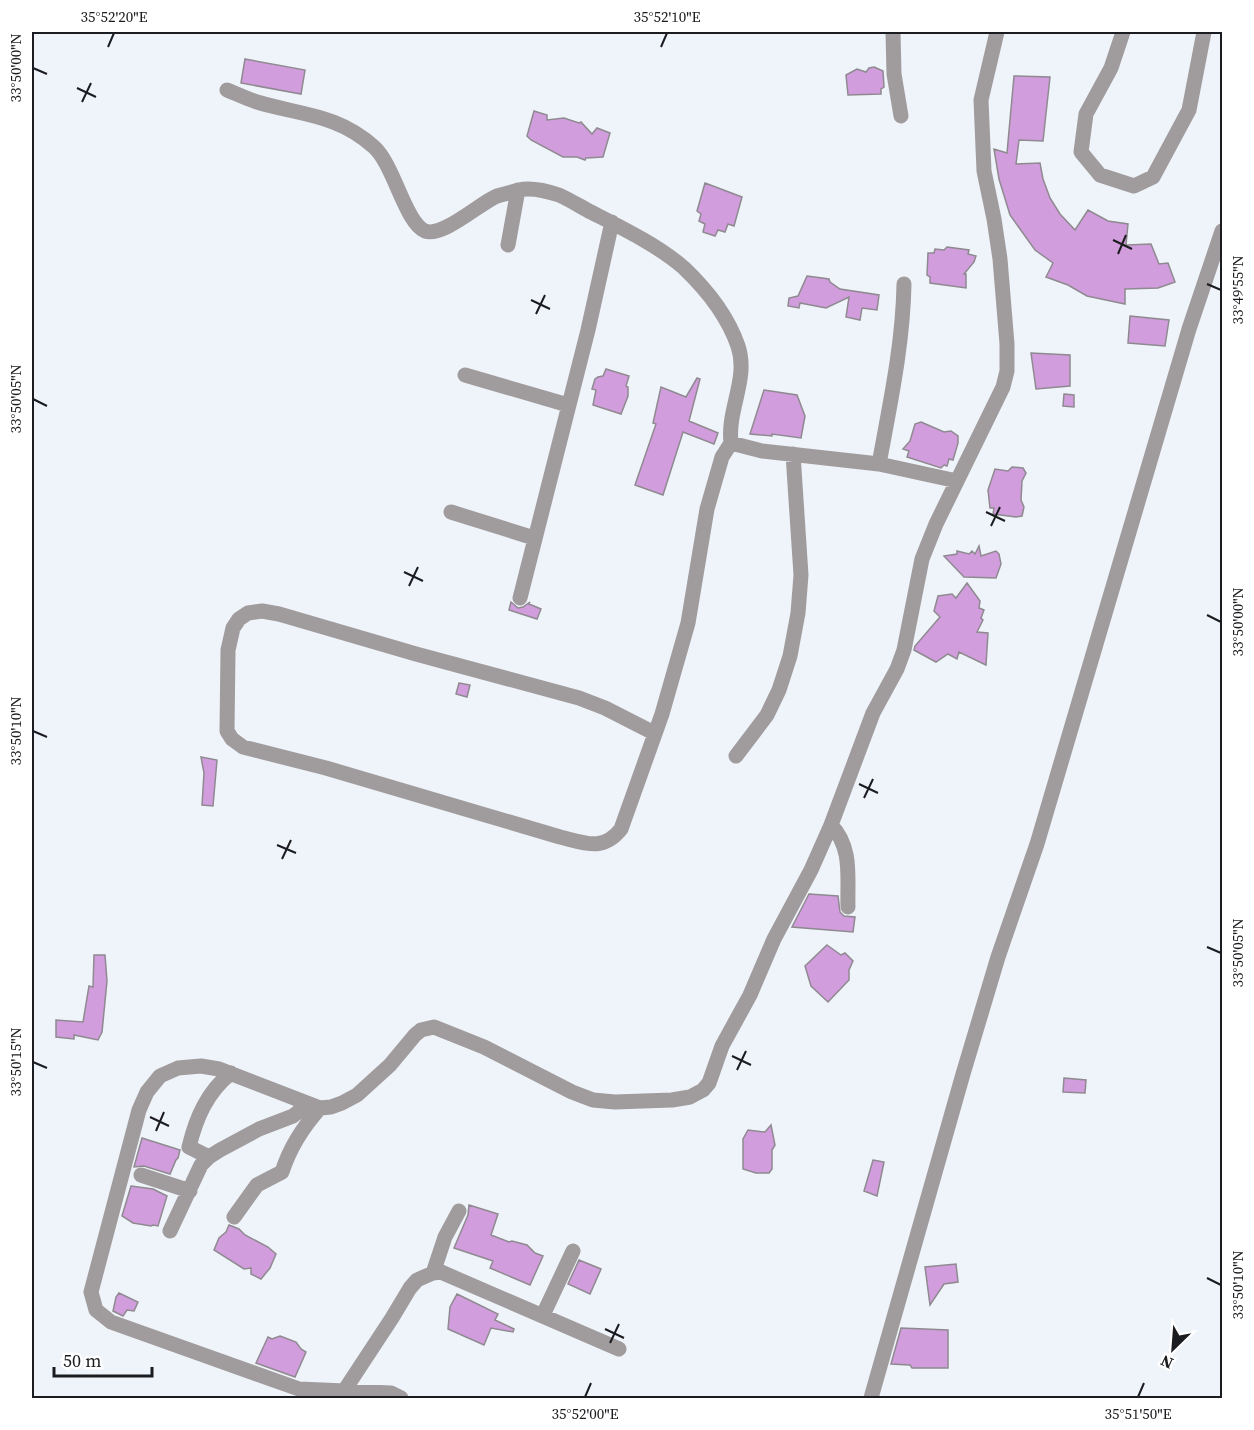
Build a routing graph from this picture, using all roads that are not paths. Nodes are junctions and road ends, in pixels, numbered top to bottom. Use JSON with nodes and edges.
{"nodes":[{"id":1,"x":893,"y":32,"type":"edge"},
{"id":2,"x":999,"y":32,"type":"edge"},
{"id":3,"x":1123,"y":32,"type":"edge"},
{"id":4,"x":1204,"y":32,"type":"edge"},
{"id":5,"x":227,"y":90,"type":"dead end"},
{"id":6,"x":901,"y":116,"type":"dead end"},
{"id":7,"x":518,"y":190,"type":"junction"},
{"id":8,"x":612,"y":222,"type":"junction"},
{"id":9,"x":1222,"y":231,"type":"edge"},
{"id":10,"x":508,"y":244,"type":"dead end"},
{"id":11,"x":904,"y":284,"type":"dead end"},
{"id":12,"x":465,"y":375,"type":"dead end"},
{"id":13,"x":568,"y":405,"type":"junction"},
{"id":14,"x":731,"y":443,"type":"junction"},
{"id":15,"x":793,"y":454,"type":"junction"},
{"id":16,"x":879,"y":464,"type":"junction"},
{"id":17,"x":957,"y":481,"type":"junction"},
{"id":18,"x":451,"y":512,"type":"dead end"},
{"id":19,"x":534,"y":538,"type":"junction"},
{"id":20,"x":520,"y":598,"type":"dead end"},
{"id":21,"x":654,"y":733,"type":"junction"},
{"id":22,"x":736,"y":756,"type":"dead end"},
{"id":23,"x":831,"y":825,"type":"junction"},
{"id":24,"x":848,"y":907,"type":"dead end"},
{"id":25,"x":231,"y":1073,"type":"junction"},
{"id":26,"x":314,"y":1106,"type":"junction"},
{"id":27,"x":209,"y":1157,"type":"junction"},
{"id":28,"x":141,"y":1175,"type":"dead end"},
{"id":29,"x":190,"y":1191,"type":"junction"},
{"id":30,"x":459,"y":1211,"type":"dead end"},
{"id":31,"x":234,"y":1217,"type":"dead end"},
{"id":32,"x":170,"y":1231,"type":"dead end"},
{"id":33,"x":573,"y":1251,"type":"dead end"},
{"id":34,"x":433,"y":1273,"type":"junction"},
{"id":35,"x":543,"y":1315,"type":"junction"},
{"id":36,"x":619,"y":1349,"type":"dead end"},
{"id":37,"x":344,"y":1391,"type":"junction"},
{"id":38,"x":401,"y":1398,"type":"edge"},
{"id":39,"x":871,"y":1398,"type":"edge"}],
"edges":[{"from":1,"to":6,"type":"street"},
{"from":2,"to":17,"type":"street"},
{"from":3,"to":4,"type":"street"},
{"from":5,"to":7,"type":"street"},
{"from":7,"to":8,"type":"street"},
{"from":7,"to":10,"type":"street"},
{"from":8,"to":13,"type":"street"},
{"from":8,"to":14,"type":"street"},
{"from":9,"to":39,"type":"street"},
{"from":11,"to":16,"type":"street"},
{"from":12,"to":13,"type":"street"},
{"from":13,"to":19,"type":"street"},
{"from":14,"to":15,"type":"street"},
{"from":14,"to":21,"type":"street"},
{"from":15,"to":16,"type":"street"},
{"from":15,"to":22,"type":"street"},
{"from":16,"to":17,"type":"street"},
{"from":17,"to":23,"type":"street"},
{"from":18,"to":19,"type":"street"},
{"from":19,"to":20,"type":"street"},
{"from":21,"to":21,"type":"street"},
{"from":23,"to":24,"type":"street"},
{"from":23,"to":26,"type":"street"},
{"from":25,"to":26,"type":"street"},
{"from":25,"to":27,"type":"street"},
{"from":25,"to":37,"type":"street"},
{"from":26,"to":27,"type":"street"},
{"from":26,"to":31,"type":"street"},
{"from":27,"to":29,"type":"street"},
{"from":28,"to":29,"type":"street"},
{"from":29,"to":32,"type":"street"},
{"from":30,"to":34,"type":"street"},
{"from":33,"to":35,"type":"street"},
{"from":34,"to":35,"type":"street"},
{"from":34,"to":37,"type":"street"},
{"from":35,"to":36,"type":"street"},
{"from":37,"to":38,"type":"street"}]}
